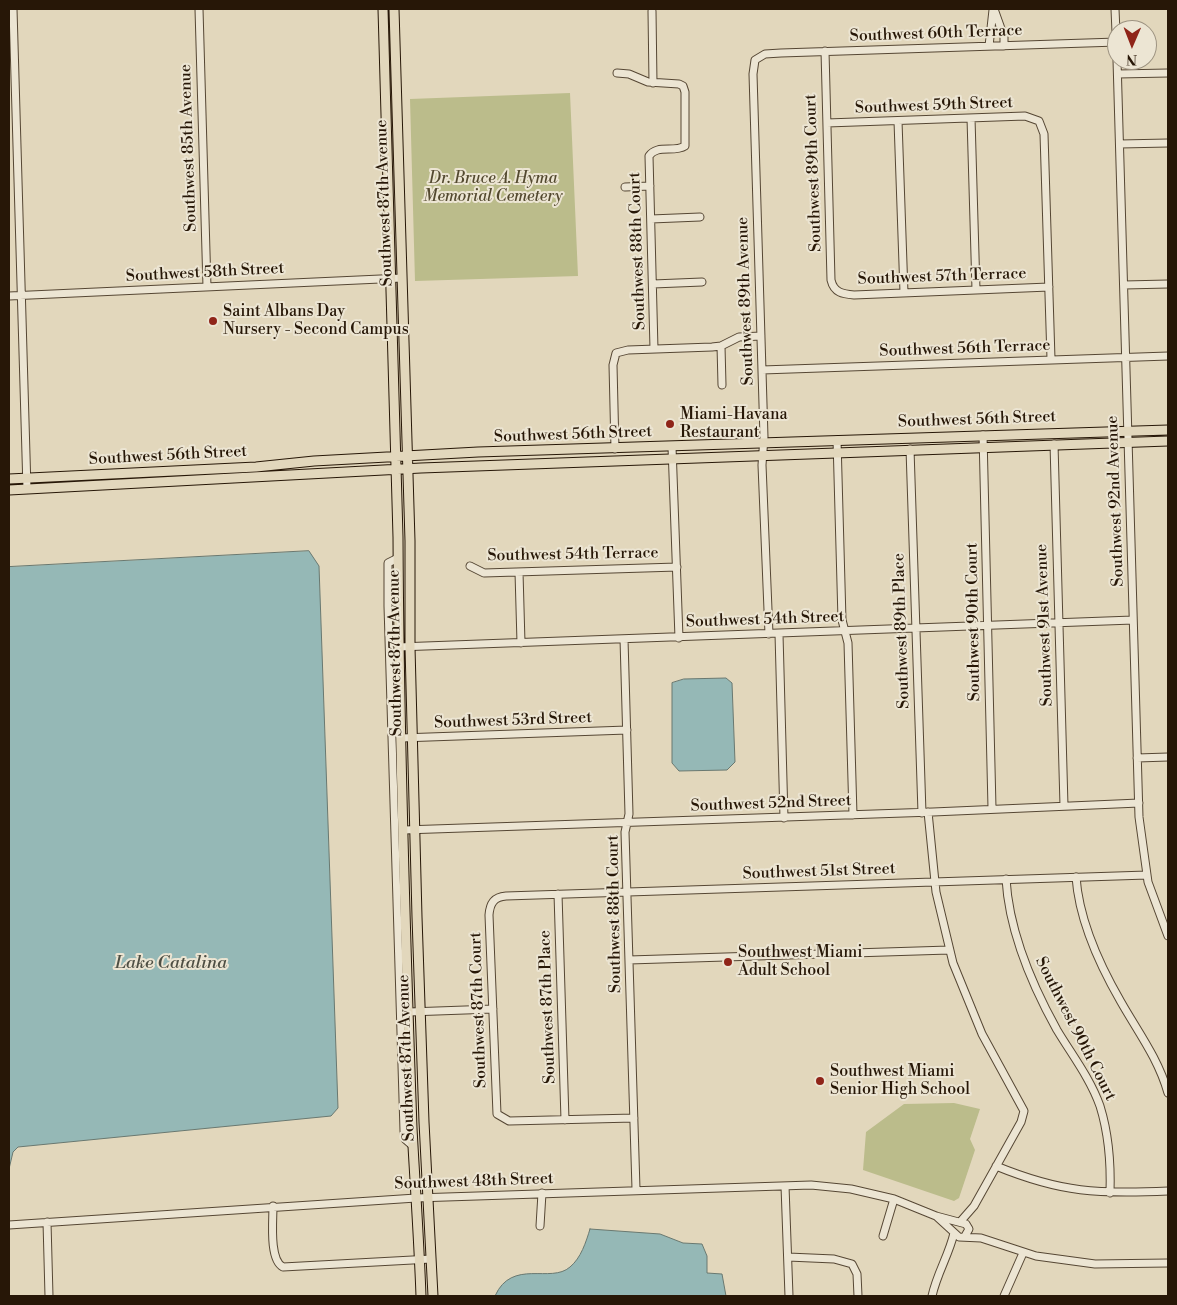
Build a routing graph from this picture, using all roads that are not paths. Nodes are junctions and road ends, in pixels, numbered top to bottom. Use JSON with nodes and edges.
{"nodes":[{"id":1,"x":14,"y":9,"type":"edge"},
{"id":2,"x":199,"y":9,"type":"edge"},
{"id":3,"x":383,"y":9,"type":"edge"},
{"id":4,"x":394,"y":9,"type":"edge"},
{"id":5,"x":993,"y":9,"type":"edge"},
{"id":6,"x":652,"y":10,"type":"dead end"},
{"id":7,"x":384,"y":37,"type":"junction"},
{"id":8,"x":395,"y":37,"type":"junction"},
{"id":9,"x":1107,"y":42,"type":"edge"},
{"id":10,"x":989,"y":46,"type":"junction"},
{"id":11,"x":1004,"y":46,"type":"junction"},
{"id":12,"x":824,"y":51,"type":"junction"},
{"id":13,"x":757,"y":58,"type":"joint"},
{"id":14,"x":1118,"y":70,"type":"edge"},
{"id":15,"x":617,"y":73,"type":"dead end"},
{"id":16,"x":1168,"y":73,"type":"edge"},
{"id":17,"x":1118,"y":74,"type":"junction"},
{"id":18,"x":653,"y":83,"type":"junction"},
{"id":19,"x":385,"y":94,"type":"junction"},
{"id":20,"x":397,"y":94,"type":"junction"},
{"id":21,"x":971,"y":118,"type":"junction"},
{"id":22,"x":898,"y":121,"type":"junction"},
{"id":23,"x":386,"y":122,"type":"junction"},
{"id":24,"x":398,"y":122,"type":"junction"},
{"id":25,"x":827,"y":123,"type":"junction"},
{"id":26,"x":1168,"y":143,"type":"edge"},
{"id":27,"x":1120,"y":144,"type":"junction"},
{"id":28,"x":388,"y":184,"type":"junction"},
{"id":29,"x":399,"y":184,"type":"junction"},
{"id":30,"x":650,"y":186,"type":"junction"},
{"id":31,"x":625,"y":187,"type":"dead end"},
{"id":32,"x":700,"y":217,"type":"dead end"},
{"id":33,"x":651,"y":219,"type":"junction"},
{"id":34,"x":391,"y":278,"type":"junction"},
{"id":35,"x":402,"y":278,"type":"junction"},
{"id":36,"x":702,"y":282,"type":"dead end"},
{"id":37,"x":653,"y":284,"type":"junction"},
{"id":38,"x":1124,"y":284,"type":"junction"},
{"id":39,"x":1168,"y":284,"type":"edge"},
{"id":40,"x":208,"y":287,"type":"junction"},
{"id":41,"x":1049,"y":287,"type":"junction"},
{"id":42,"x":976,"y":290,"type":"junction"},
{"id":43,"x":837,"y":291,"type":"joint"},
{"id":44,"x":904,"y":292,"type":"junction"},
{"id":45,"x":9,"y":296,"type":"edge"},
{"id":46,"x":21,"y":296,"type":"junction"},
{"id":47,"x":761,"y":336,"type":"junction"},
{"id":48,"x":721,"y":346,"type":"junction"},
{"id":49,"x":654,"y":349,"type":"junction"},
{"id":50,"x":1126,"y":356,"type":"junction"},
{"id":51,"x":1168,"y":356,"type":"edge"},
{"id":52,"x":1051,"y":359,"type":"junction"},
{"id":53,"x":762,"y":370,"type":"junction"},
{"id":54,"x":722,"y":386,"type":"dead end"},
{"id":55,"x":1128,"y":430,"type":"junction"},
{"id":56,"x":1168,"y":430,"type":"edge"},
{"id":57,"x":983,"y":435,"type":"junction"},
{"id":58,"x":838,"y":440,"type":"junction"},
{"id":59,"x":1129,"y":441,"type":"junction"},
{"id":60,"x":1168,"y":441,"type":"edge"},
{"id":61,"x":764,"y":443,"type":"junction"},
{"id":62,"x":1054,"y":444,"type":"junction"},
{"id":63,"x":983,"y":446,"type":"junction"},
{"id":64,"x":672,"y":447,"type":"junction"},
{"id":65,"x":615,"y":449,"type":"junction"},
{"id":66,"x":910,"y":449,"type":"junction"},
{"id":67,"x":838,"y":452,"type":"junction"},
{"id":68,"x":762,"y":455,"type":"junction"},
{"id":69,"x":407,"y":456,"type":"junction"},
{"id":70,"x":396,"y":457,"type":"junction"},
{"id":71,"x":673,"y":458,"type":"junction"},
{"id":72,"x":408,"y":469,"type":"junction"},
{"id":73,"x":396,"y":470,"type":"junction"},
{"id":74,"x":180,"y":471,"type":"junction"},
{"id":75,"x":26,"y":478,"type":"junction"},
{"id":76,"x":9,"y":479,"type":"edge"},
{"id":77,"x":180,"y":482,"type":"junction"},
{"id":78,"x":27,"y":489,"type":"junction"},
{"id":79,"x":9,"y":490,"type":"edge"},
{"id":80,"x":398,"y":558,"type":"junction"},
{"id":81,"x":470,"y":566,"type":"dead end"},
{"id":82,"x":677,"y":567,"type":"junction"},
{"id":83,"x":410,"y":571,"type":"junction"},
{"id":84,"x":519,"y":572,"type":"junction"},
{"id":85,"x":1134,"y":620,"type":"junction"},
{"id":86,"x":1059,"y":623,"type":"junction"},
{"id":87,"x":988,"y":625,"type":"junction"},
{"id":88,"x":916,"y":628,"type":"junction"},
{"id":89,"x":845,"y":631,"type":"junction"},
{"id":90,"x":769,"y":634,"type":"junction"},
{"id":91,"x":779,"y":634,"type":"junction"},
{"id":92,"x":679,"y":638,"type":"junction"},
{"id":93,"x":624,"y":639,"type":"junction"},
{"id":94,"x":522,"y":643,"type":"junction"},
{"id":95,"x":398,"y":647,"type":"junction"},
{"id":96,"x":410,"y":647,"type":"junction"},
{"id":97,"x":627,"y":730,"type":"junction"},
{"id":98,"x":401,"y":738,"type":"junction"},
{"id":99,"x":412,"y":738,"type":"junction"},
{"id":100,"x":1168,"y":757,"type":"edge"},
{"id":101,"x":1137,"y":758,"type":"junction"},
{"id":102,"x":1139,"y":803,"type":"junction"},
{"id":103,"x":1064,"y":806,"type":"junction"},
{"id":104,"x":992,"y":808,"type":"junction"},
{"id":105,"x":925,"y":812,"type":"junction"},
{"id":106,"x":853,"y":815,"type":"junction"},
{"id":107,"x":784,"y":818,"type":"junction"},
{"id":108,"x":627,"y":823,"type":"junction"},
{"id":109,"x":415,"y":829,"type":"junction"},
{"id":110,"x":404,"y":830,"type":"junction"},
{"id":111,"x":1147,"y":875,"type":"junction"},
{"id":112,"x":1076,"y":877,"type":"junction"},
{"id":113,"x":1006,"y":879,"type":"junction"},
{"id":114,"x":935,"y":882,"type":"junction"},
{"id":115,"x":627,"y":892,"type":"junction"},
{"id":116,"x":558,"y":894,"type":"junction"},
{"id":117,"x":493,"y":900,"type":"joint"},
{"id":118,"x":402,"y":917,"type":"junction"},
{"id":119,"x":418,"y":917,"type":"junction"},
{"id":120,"x":1168,"y":936,"type":"edge"},
{"id":121,"x":949,"y":950,"type":"junction"},
{"id":122,"x":629,"y":960,"type":"junction"},
{"id":123,"x":493,"y":1010,"type":"junction"},
{"id":124,"x":420,"y":1011,"type":"junction"},
{"id":125,"x":409,"y":1012,"type":"junction"},
{"id":126,"x":1168,"y":1093,"type":"edge"},
{"id":127,"x":634,"y":1118,"type":"junction"},
{"id":128,"x":565,"y":1120,"type":"junction"},
{"id":129,"x":413,"y":1146,"type":"junction"},
{"id":130,"x":996,"y":1166,"type":"junction"},
{"id":131,"x":785,"y":1186,"type":"junction"},
{"id":132,"x":636,"y":1189,"type":"junction"},
{"id":133,"x":1168,"y":1192,"type":"edge"},
{"id":134,"x":542,"y":1193,"type":"junction"},
{"id":135,"x":1110,"y":1193,"type":"junction"},
{"id":136,"x":427,"y":1197,"type":"junction"},
{"id":137,"x":416,"y":1198,"type":"junction"},
{"id":138,"x":894,"y":1199,"type":"junction"},
{"id":139,"x":273,"y":1206,"type":"junction"},
{"id":140,"x":974,"y":1206,"type":"junction"},
{"id":141,"x":936,"y":1216,"type":"junction"},
{"id":142,"x":47,"y":1222,"type":"junction"},
{"id":143,"x":958,"y":1222,"type":"junction"},
{"id":144,"x":9,"y":1225,"type":"edge"},
{"id":145,"x":540,"y":1226,"type":"dead end"},
{"id":146,"x":969,"y":1228,"type":"junction"},
{"id":147,"x":954,"y":1232,"type":"junction"},
{"id":148,"x":883,"y":1236,"type":"dead end"},
{"id":149,"x":963,"y":1237,"type":"junction"},
{"id":150,"x":981,"y":1238,"type":"junction"},
{"id":151,"x":952,"y":1245,"type":"junction"},
{"id":152,"x":1023,"y":1253,"type":"junction"},
{"id":153,"x":788,"y":1257,"type":"junction"},
{"id":154,"x":431,"y":1259,"type":"junction"},
{"id":155,"x":420,"y":1260,"type":"junction"},
{"id":156,"x":1168,"y":1263,"type":"edge"},
{"id":157,"x":50,"y":1296,"type":"edge"},
{"id":158,"x":421,"y":1296,"type":"edge"},
{"id":159,"x":433,"y":1296,"type":"edge"},
{"id":160,"x":789,"y":1296,"type":"edge"},
{"id":161,"x":858,"y":1296,"type":"edge"},
{"id":162,"x":932,"y":1296,"type":"edge"},
{"id":163,"x":1004,"y":1296,"type":"edge"}],
"edges":[{"from":1,"to":46,"type":"street"},
{"from":2,"to":40,"type":"street","name":"Southwest 85th Avenue"},
{"from":3,"to":7,"type":"main road","name":"Southwest 87th Avenue"},
{"from":4,"to":8,"type":"main road","name":"Southwest 87th Avenue"},
{"from":5,"to":10,"type":"street"},
{"from":5,"to":11,"type":"street"},
{"from":6,"to":18,"type":"street"},
{"from":7,"to":8,"type":"main road"},
{"from":7,"to":19,"type":"main road","name":"Southwest 87th Avenue"},
{"from":8,"to":20,"type":"main road","name":"Southwest 87th Avenue"},
{"from":9,"to":11,"type":"street","name":"Southwest 60th Terrace"},
{"from":10,"to":11,"type":"street","name":"Southwest 60th Terrace"},
{"from":10,"to":12,"type":"street","name":"Southwest 60th Terrace"},
{"from":12,"to":13,"type":"street","name":"Southwest 60th Terrace"},
{"from":12,"to":25,"type":"street","name":"Southwest 89th Court"},
{"from":13,"to":47,"type":"street","name":"Southwest 89th Avenue"},
{"from":14,"to":17,"type":"street","name":"Southwest 92nd Avenue"},
{"from":15,"to":18,"type":"street"},
{"from":16,"to":17,"type":"street"},
{"from":17,"to":27,"type":"street","name":"Southwest 92nd Avenue"},
{"from":18,"to":30,"type":"street","name":"Southwest 88th Court"},
{"from":19,"to":20,"type":"main road"},
{"from":19,"to":23,"type":"main road","name":"Southwest 87th Avenue"},
{"from":20,"to":24,"type":"main road","name":"Southwest 87th Avenue"},
{"from":21,"to":22,"type":"street","name":"Southwest 59th Street"},
{"from":21,"to":41,"type":"street","name":"Southwest 59th Street"},
{"from":21,"to":42,"type":"street"},
{"from":22,"to":25,"type":"street","name":"Southwest 59th Street"},
{"from":22,"to":44,"type":"street"},
{"from":23,"to":24,"type":"main road"},
{"from":23,"to":28,"type":"main road","name":"Southwest 87th Avenue"},
{"from":24,"to":29,"type":"main road","name":"Southwest 87th Avenue"},
{"from":25,"to":43,"type":"street","name":"Southwest 89th Court"},
{"from":26,"to":27,"type":"street"},
{"from":27,"to":38,"type":"street","name":"Southwest 92nd Avenue"},
{"from":28,"to":29,"type":"main road"},
{"from":28,"to":34,"type":"main road","name":"Southwest 87th Avenue"},
{"from":29,"to":35,"type":"main road","name":"Southwest 87th Avenue"},
{"from":30,"to":31,"type":"street"},
{"from":30,"to":33,"type":"street","name":"Southwest 88th Court"},
{"from":32,"to":33,"type":"street"},
{"from":33,"to":37,"type":"street","name":"Southwest 88th Court"},
{"from":34,"to":35,"type":"street","name":"Southwest 58th Street"},
{"from":34,"to":40,"type":"street","name":"Southwest 58th Street"},
{"from":34,"to":70,"type":"main road","name":"Southwest 87th Avenue"},
{"from":35,"to":69,"type":"main road","name":"Southwest 87th Avenue"},
{"from":36,"to":37,"type":"street"},
{"from":37,"to":49,"type":"street","name":"Southwest 88th Court"},
{"from":38,"to":39,"type":"street"},
{"from":38,"to":50,"type":"street","name":"Southwest 92nd Avenue"},
{"from":40,"to":46,"type":"street","name":"Southwest 58th Street"},
{"from":41,"to":42,"type":"street","name":"Southwest 57th Terrace"},
{"from":41,"to":52,"type":"street"},
{"from":42,"to":44,"type":"street","name":"Southwest 57th Terrace"},
{"from":43,"to":44,"type":"street","name":"Southwest 57th Terrace"},
{"from":45,"to":46,"type":"street","name":"Southwest 58th Street"},
{"from":46,"to":75,"type":"street"},
{"from":47,"to":48,"type":"street"},
{"from":47,"to":53,"type":"street","name":"Southwest 89th Avenue"},
{"from":48,"to":49,"type":"street"},
{"from":48,"to":54,"type":"street"},
{"from":49,"to":65,"type":"street"},
{"from":50,"to":51,"type":"street","name":"Southwest 56th Terrace"},
{"from":50,"to":52,"type":"street","name":"Southwest 56th Terrace"},
{"from":50,"to":55,"type":"street","name":"Southwest 92nd Avenue"},
{"from":52,"to":53,"type":"street","name":"Southwest 56th Terrace"},
{"from":53,"to":61,"type":"street","name":"Southwest 89th Avenue"},
{"from":55,"to":56,"type":"main road","name":"Southwest 56th Street"},
{"from":55,"to":57,"type":"main road","name":"Southwest 56th Street"},
{"from":55,"to":59,"type":"street","name":"Southwest 92nd Avenue"},
{"from":57,"to":58,"type":"main road","name":"Southwest 56th Street"},
{"from":57,"to":63,"type":"street","name":"Southwest 90th Court"},
{"from":58,"to":61,"type":"main road","name":"Southwest 56th Street"},
{"from":58,"to":67,"type":"street"},
{"from":59,"to":60,"type":"main road","name":"Southwest 56th Street"},
{"from":59,"to":62,"type":"main road","name":"Southwest 56th Street"},
{"from":59,"to":85,"type":"street","name":"Southwest 92nd Avenue"},
{"from":61,"to":64,"type":"main road","name":"Southwest 56th Street"},
{"from":61,"to":68,"type":"street","name":"Southwest 89th Avenue"},
{"from":62,"to":63,"type":"main road","name":"Southwest 56th Street"},
{"from":62,"to":86,"type":"street","name":"Southwest 91st Avenue"},
{"from":63,"to":66,"type":"main road","name":"Southwest 56th Street"},
{"from":63,"to":87,"type":"street","name":"Southwest 90th Court"},
{"from":64,"to":65,"type":"main road","name":"Southwest 56th Street"},
{"from":64,"to":71,"type":"street"},
{"from":65,"to":69,"type":"main road","name":"Southwest 56th Street"},
{"from":66,"to":67,"type":"main road","name":"Southwest 56th Street"},
{"from":66,"to":88,"type":"street","name":"Southwest 89th Place"},
{"from":67,"to":68,"type":"main road","name":"Southwest 56th Street"},
{"from":67,"to":89,"type":"street"},
{"from":68,"to":71,"type":"main road","name":"Southwest 56th Street"},
{"from":68,"to":90,"type":"street","name":"Southwest 89th Avenue"},
{"from":69,"to":70,"type":"main road","name":"Southwest 56th Street"},
{"from":69,"to":72,"type":"main road","name":"Southwest 87th Avenue"},
{"from":70,"to":73,"type":"main road","name":"Southwest 87th Avenue"},
{"from":70,"to":74,"type":"main road","name":"Southwest 56th Street"},
{"from":71,"to":72,"type":"main road","name":"Southwest 56th Street"},
{"from":71,"to":82,"type":"street"},
{"from":72,"to":73,"type":"main road","name":"Southwest 56th Street"},
{"from":72,"to":83,"type":"main road","name":"Southwest 87th Avenue"},
{"from":73,"to":77,"type":"main road","name":"Southwest 56th Street"},
{"from":73,"to":80,"type":"main road","name":"Southwest 87th Avenue"},
{"from":74,"to":75,"type":"main road","name":"Southwest 56th Street"},
{"from":74,"to":77,"type":"main road"},
{"from":75,"to":76,"type":"main road","name":"Southwest 56th Street"},
{"from":75,"to":78,"type":"street"},
{"from":77,"to":78,"type":"main road","name":"Southwest 56th Street"},
{"from":78,"to":79,"type":"main road","name":"Southwest 56th Street"},
{"from":80,"to":83,"type":"main road"},
{"from":80,"to":95,"type":"main road","name":"Southwest 87th Avenue"},
{"from":80,"to":118,"type":"street","name":"Southwest 87th Avenue"},
{"from":81,"to":84,"type":"street","name":"Southwest 54th Terrace"},
{"from":82,"to":84,"type":"street","name":"Southwest 54th Terrace"},
{"from":82,"to":92,"type":"street"},
{"from":83,"to":96,"type":"main road","name":"Southwest 87th Avenue"},
{"from":84,"to":94,"type":"street"},
{"from":85,"to":86,"type":"street","name":"Southwest 54th Street"},
{"from":85,"to":101,"type":"street","name":"Southwest 92nd Avenue"},
{"from":86,"to":87,"type":"street","name":"Southwest 54th Street"},
{"from":86,"to":103,"type":"street","name":"Southwest 91st Avenue"},
{"from":87,"to":88,"type":"street","name":"Southwest 54th Street"},
{"from":87,"to":104,"type":"street","name":"Southwest 90th Court"},
{"from":88,"to":89,"type":"street","name":"Southwest 54th Street"},
{"from":88,"to":105,"type":"street","name":"Southwest 89th Place"},
{"from":89,"to":91,"type":"street","name":"Southwest 54th Street"},
{"from":89,"to":106,"type":"street"},
{"from":90,"to":91,"type":"street","name":"Southwest 54th Street"},
{"from":90,"to":92,"type":"street","name":"Southwest 54th Street"},
{"from":91,"to":107,"type":"street"},
{"from":92,"to":93,"type":"street","name":"Southwest 54th Street"},
{"from":93,"to":94,"type":"street","name":"Southwest 54th Street"},
{"from":93,"to":97,"type":"street","name":"Southwest 88th Court"},
{"from":94,"to":96,"type":"street","name":"Southwest 54th Street"},
{"from":95,"to":96,"type":"street","name":"Southwest 54th Street"},
{"from":95,"to":98,"type":"main road","name":"Southwest 87th Avenue"},
{"from":96,"to":99,"type":"main road","name":"Southwest 87th Avenue"},
{"from":97,"to":99,"type":"street","name":"Southwest 53rd Street"},
{"from":97,"to":108,"type":"street","name":"Southwest 88th Court"},
{"from":98,"to":99,"type":"street","name":"Southwest 53rd Street"},
{"from":98,"to":110,"type":"main road","name":"Southwest 87th Avenue"},
{"from":99,"to":109,"type":"main road","name":"Southwest 87th Avenue"},
{"from":100,"to":101,"type":"street"},
{"from":101,"to":102,"type":"street","name":"Southwest 92nd Avenue"},
{"from":102,"to":103,"type":"street","name":"Southwest 52nd Street"},
{"from":102,"to":111,"type":"street","name":"Southwest 92nd Avenue"},
{"from":103,"to":104,"type":"street","name":"Southwest 52nd Street"},
{"from":104,"to":105,"type":"street","name":"Southwest 52nd Street"},
{"from":105,"to":106,"type":"street","name":"Southwest 52nd Street"},
{"from":105,"to":114,"type":"street","name":"Southwest 89th Place"},
{"from":106,"to":107,"type":"street","name":"Southwest 52nd Street"},
{"from":107,"to":108,"type":"street","name":"Southwest 52nd Street"},
{"from":108,"to":109,"type":"street","name":"Southwest 52nd Street"},
{"from":108,"to":115,"type":"street","name":"Southwest 88th Court"},
{"from":109,"to":110,"type":"street","name":"Southwest 52nd Street"},
{"from":109,"to":119,"type":"main road","name":"Southwest 87th Avenue"},
{"from":110,"to":118,"type":"main road","name":"Southwest 87th Avenue"},
{"from":111,"to":112,"type":"street","name":"Southwest 51st Street"},
{"from":111,"to":120,"type":"street","name":"Southwest 92nd Avenue"},
{"from":112,"to":113,"type":"street","name":"Southwest 51st Street"},
{"from":112,"to":126,"type":"street"},
{"from":113,"to":114,"type":"street","name":"Southwest 51st Street"},
{"from":113,"to":135,"type":"street","name":"Southwest 90th Court"},
{"from":114,"to":115,"type":"street","name":"Southwest 51st Street"},
{"from":114,"to":121,"type":"street","name":"Southwest 89th Place"},
{"from":115,"to":116,"type":"street","name":"Southwest 51st Street"},
{"from":115,"to":122,"type":"street","name":"Southwest 88th Court"},
{"from":116,"to":117,"type":"street","name":"Southwest 51st Street"},
{"from":116,"to":128,"type":"street","name":"Southwest 87th Place"},
{"from":117,"to":123,"type":"street","name":"Southwest 87th Court"},
{"from":118,"to":119,"type":"main road"},
{"from":118,"to":125,"type":"main road","name":"Southwest 87th Avenue"},
{"from":118,"to":129,"type":"street","name":"Southwest 87th Avenue"},
{"from":119,"to":124,"type":"main road","name":"Southwest 87th Avenue"},
{"from":121,"to":122,"type":"street"},
{"from":121,"to":130,"type":"street","name":"Southwest 89th Place"},
{"from":122,"to":127,"type":"street","name":"Southwest 88th Court"},
{"from":123,"to":124,"type":"street"},
{"from":123,"to":128,"type":"street","name":"Southwest 87th Court"},
{"from":124,"to":125,"type":"street"},
{"from":124,"to":136,"type":"main road","name":"Southwest 87th Avenue"},
{"from":125,"to":129,"type":"main road","name":"Southwest 87th Avenue"},
{"from":127,"to":128,"type":"street"},
{"from":127,"to":132,"type":"street","name":"Southwest 88th Court"},
{"from":129,"to":137,"type":"main road","name":"Southwest 87th Avenue"},
{"from":130,"to":135,"type":"street"},
{"from":130,"to":140,"type":"street","name":"Southwest 89th Place"},
{"from":131,"to":132,"type":"street","name":"Southwest 48th Street"},
{"from":131,"to":138,"type":"street","name":"Southwest 48th Street"},
{"from":131,"to":153,"type":"street"},
{"from":132,"to":134,"type":"street","name":"Southwest 48th Street"},
{"from":133,"to":135,"type":"street"},
{"from":134,"to":136,"type":"street","name":"Southwest 48th Street"},
{"from":134,"to":145,"type":"street"},
{"from":136,"to":137,"type":"street","name":"Southwest 48th Street"},
{"from":136,"to":154,"type":"main road","name":"Southwest 87th Avenue"},
{"from":137,"to":139,"type":"street","name":"Southwest 48th Street"},
{"from":137,"to":155,"type":"main road","name":"Southwest 87th Avenue"},
{"from":138,"to":141,"type":"street","name":"Southwest 48th Street"},
{"from":138,"to":148,"type":"street"},
{"from":139,"to":142,"type":"street","name":"Southwest 48th Street"},
{"from":139,"to":155,"type":"street"},
{"from":140,"to":143,"type":"street","name":"Southwest 89th Place"},
{"from":140,"to":146,"type":"street","name":"Southwest 89th Place"},
{"from":141,"to":143,"type":"street","name":"Southwest 48th Street"},
{"from":141,"to":147,"type":"street","name":"Southwest 48th Street"},
{"from":142,"to":144,"type":"street","name":"Southwest 48th Street"},
{"from":142,"to":157,"type":"street"},
{"from":143,"to":146,"type":"street","name":"Southwest 48th Street"},
{"from":143,"to":147,"type":"street"},
{"from":146,"to":149,"type":"street"},
{"from":146,"to":150,"type":"street","name":"Southwest 48th Street"},
{"from":147,"to":149,"type":"street","name":"Southwest 48th Street"},
{"from":147,"to":151,"type":"street"},
{"from":149,"to":150,"type":"street","name":"Southwest 48th Street"},
{"from":149,"to":151,"type":"street"},
{"from":150,"to":152,"type":"street","name":"Southwest 48th Street"},
{"from":151,"to":162,"type":"street"},
{"from":152,"to":156,"type":"street","name":"Southwest 48th Street"},
{"from":152,"to":163,"type":"street"},
{"from":153,"to":160,"type":"street"},
{"from":153,"to":161,"type":"street"},
{"from":154,"to":155,"type":"street"},
{"from":154,"to":159,"type":"main road","name":"Southwest 87th Avenue"},
{"from":155,"to":158,"type":"main road","name":"Southwest 87th Avenue"}]}
